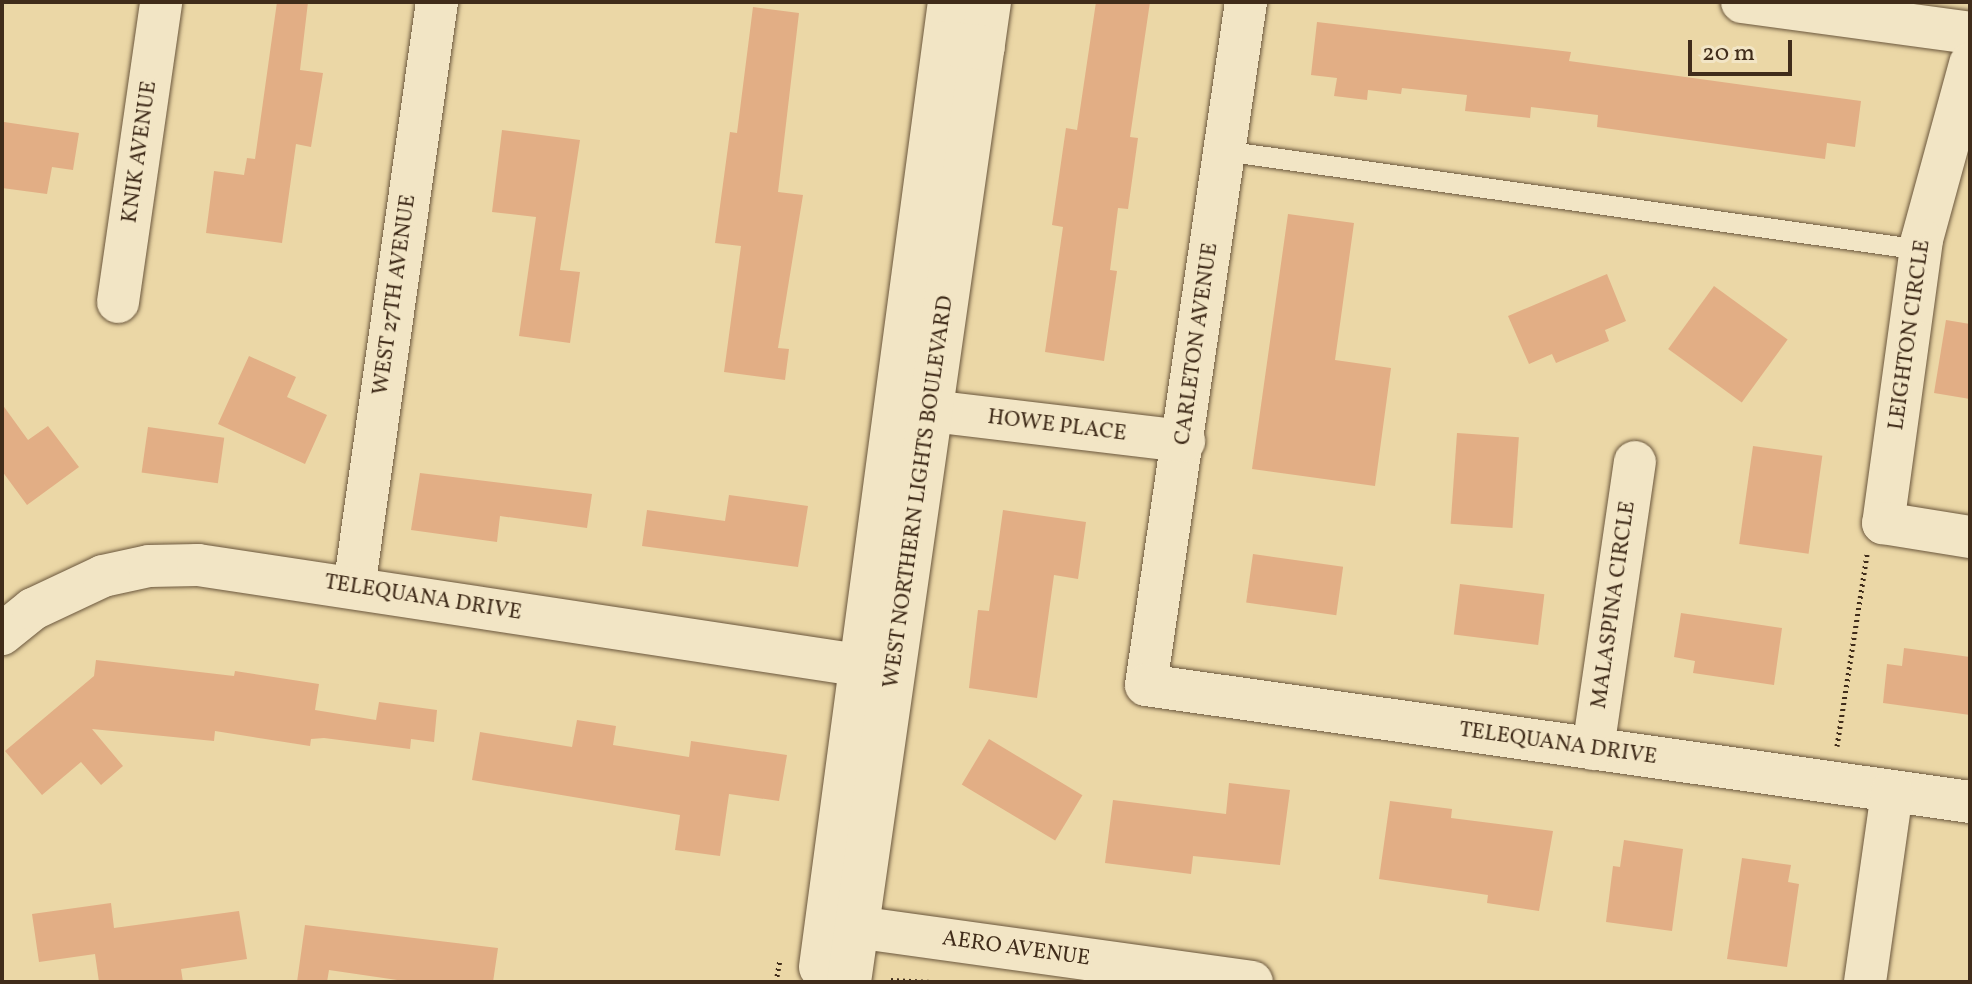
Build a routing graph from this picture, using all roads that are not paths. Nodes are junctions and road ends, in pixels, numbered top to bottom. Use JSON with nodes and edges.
{"nodes":[{"id":1,"x":161,"y":2,"type":"edge"},
{"id":2,"x":437,"y":2,"type":"edge"},
{"id":3,"x":989,"y":2,"type":"edge"},
{"id":4,"x":1246,"y":2,"type":"edge"},
{"id":5,"x":1742,"y":2,"type":"edge"},
{"id":6,"x":959,"y":31,"type":"edge"},
{"id":7,"x":1970,"y":33,"type":"edge"},
{"id":8,"x":1970,"y":64,"type":"edge"},
{"id":9,"x":1224,"y":151,"type":"junction"},
{"id":10,"x":1921,"y":250,"type":"junction"},
{"id":11,"x":118,"y":302,"type":"dead end"},
{"id":12,"x":931,"y":411,"type":"junction"},
{"id":13,"x":1184,"y":441,"type":"junction"},
{"id":14,"x":1635,"y":462,"type":"dead end"},
{"id":15,"x":1970,"y":537,"type":"edge"},
{"id":16,"x":354,"y":588,"type":"junction"},
{"id":17,"x":2,"y":634,"type":"edge"},
{"id":18,"x":858,"y":665,"type":"junction"},
{"id":19,"x":1146,"y":685,"type":"joint"},
{"id":20,"x":1593,"y":749,"type":"junction"},
{"id":21,"x":1892,"y":792,"type":"junction"},
{"id":22,"x":1970,"y":802,"type":"edge"},
{"id":23,"x":842,"y":925,"type":"junction"},
{"id":24,"x":819,"y":982,"type":"edge"},
{"id":25,"x":849,"y":982,"type":"edge"},
{"id":26,"x":1252,"y":982,"type":"edge"},
{"id":27,"x":1865,"y":982,"type":"edge"}],
"edges":[{"from":1,"to":11,"type":"street","name":"KNIK AVENUE"},
{"from":2,"to":16,"type":"street","name":"WEST 27TH AVENUE"},
{"from":3,"to":6,"type":"street","name":"WEST NORTHERN LIGHTS BOULEVARD"},
{"from":4,"to":9,"type":"street","name":"CARLETON AVENUE"},
{"from":5,"to":7,"type":"street"},
{"from":6,"to":12,"type":"street","name":"WEST NORTHERN LIGHTS BOULEVARD"},
{"from":6,"to":18,"type":"street","name":"WEST NORTHERN LIGHTS BOULEVARD"},
{"from":8,"to":10,"type":"street","name":"LEIGHTON CIRCLE"},
{"from":9,"to":10,"type":"lane"},
{"from":9,"to":13,"type":"street","name":"CARLETON AVENUE"},
{"from":10,"to":15,"type":"street","name":"LEIGHTON CIRCLE"},
{"from":12,"to":13,"type":"street","name":"HOWE PLACE"},
{"from":12,"to":23,"type":"street","name":"WEST NORTHERN LIGHTS BOULEVARD"},
{"from":13,"to":19,"type":"street","name":"CARLETON AVENUE"},
{"from":14,"to":20,"type":"street","name":"MALASPINA CIRCLE"},
{"from":16,"to":17,"type":"street","name":"TELEQUANA DRIVE"},
{"from":16,"to":18,"type":"street","name":"TELEQUANA DRIVE"},
{"from":18,"to":23,"type":"street","name":"WEST NORTHERN LIGHTS BOULEVARD"},
{"from":19,"to":20,"type":"street","name":"TELEQUANA DRIVE"},
{"from":20,"to":21,"type":"street","name":"TELEQUANA DRIVE"},
{"from":21,"to":22,"type":"street","name":"TELEQUANA DRIVE"},
{"from":21,"to":27,"type":"street"},
{"from":23,"to":24,"type":"street","name":"WEST NORTHERN LIGHTS BOULEVARD"},
{"from":23,"to":25,"type":"street","name":"WEST NORTHERN LIGHTS BOULEVARD"},
{"from":23,"to":26,"type":"street","name":"AERO AVENUE"}]}
